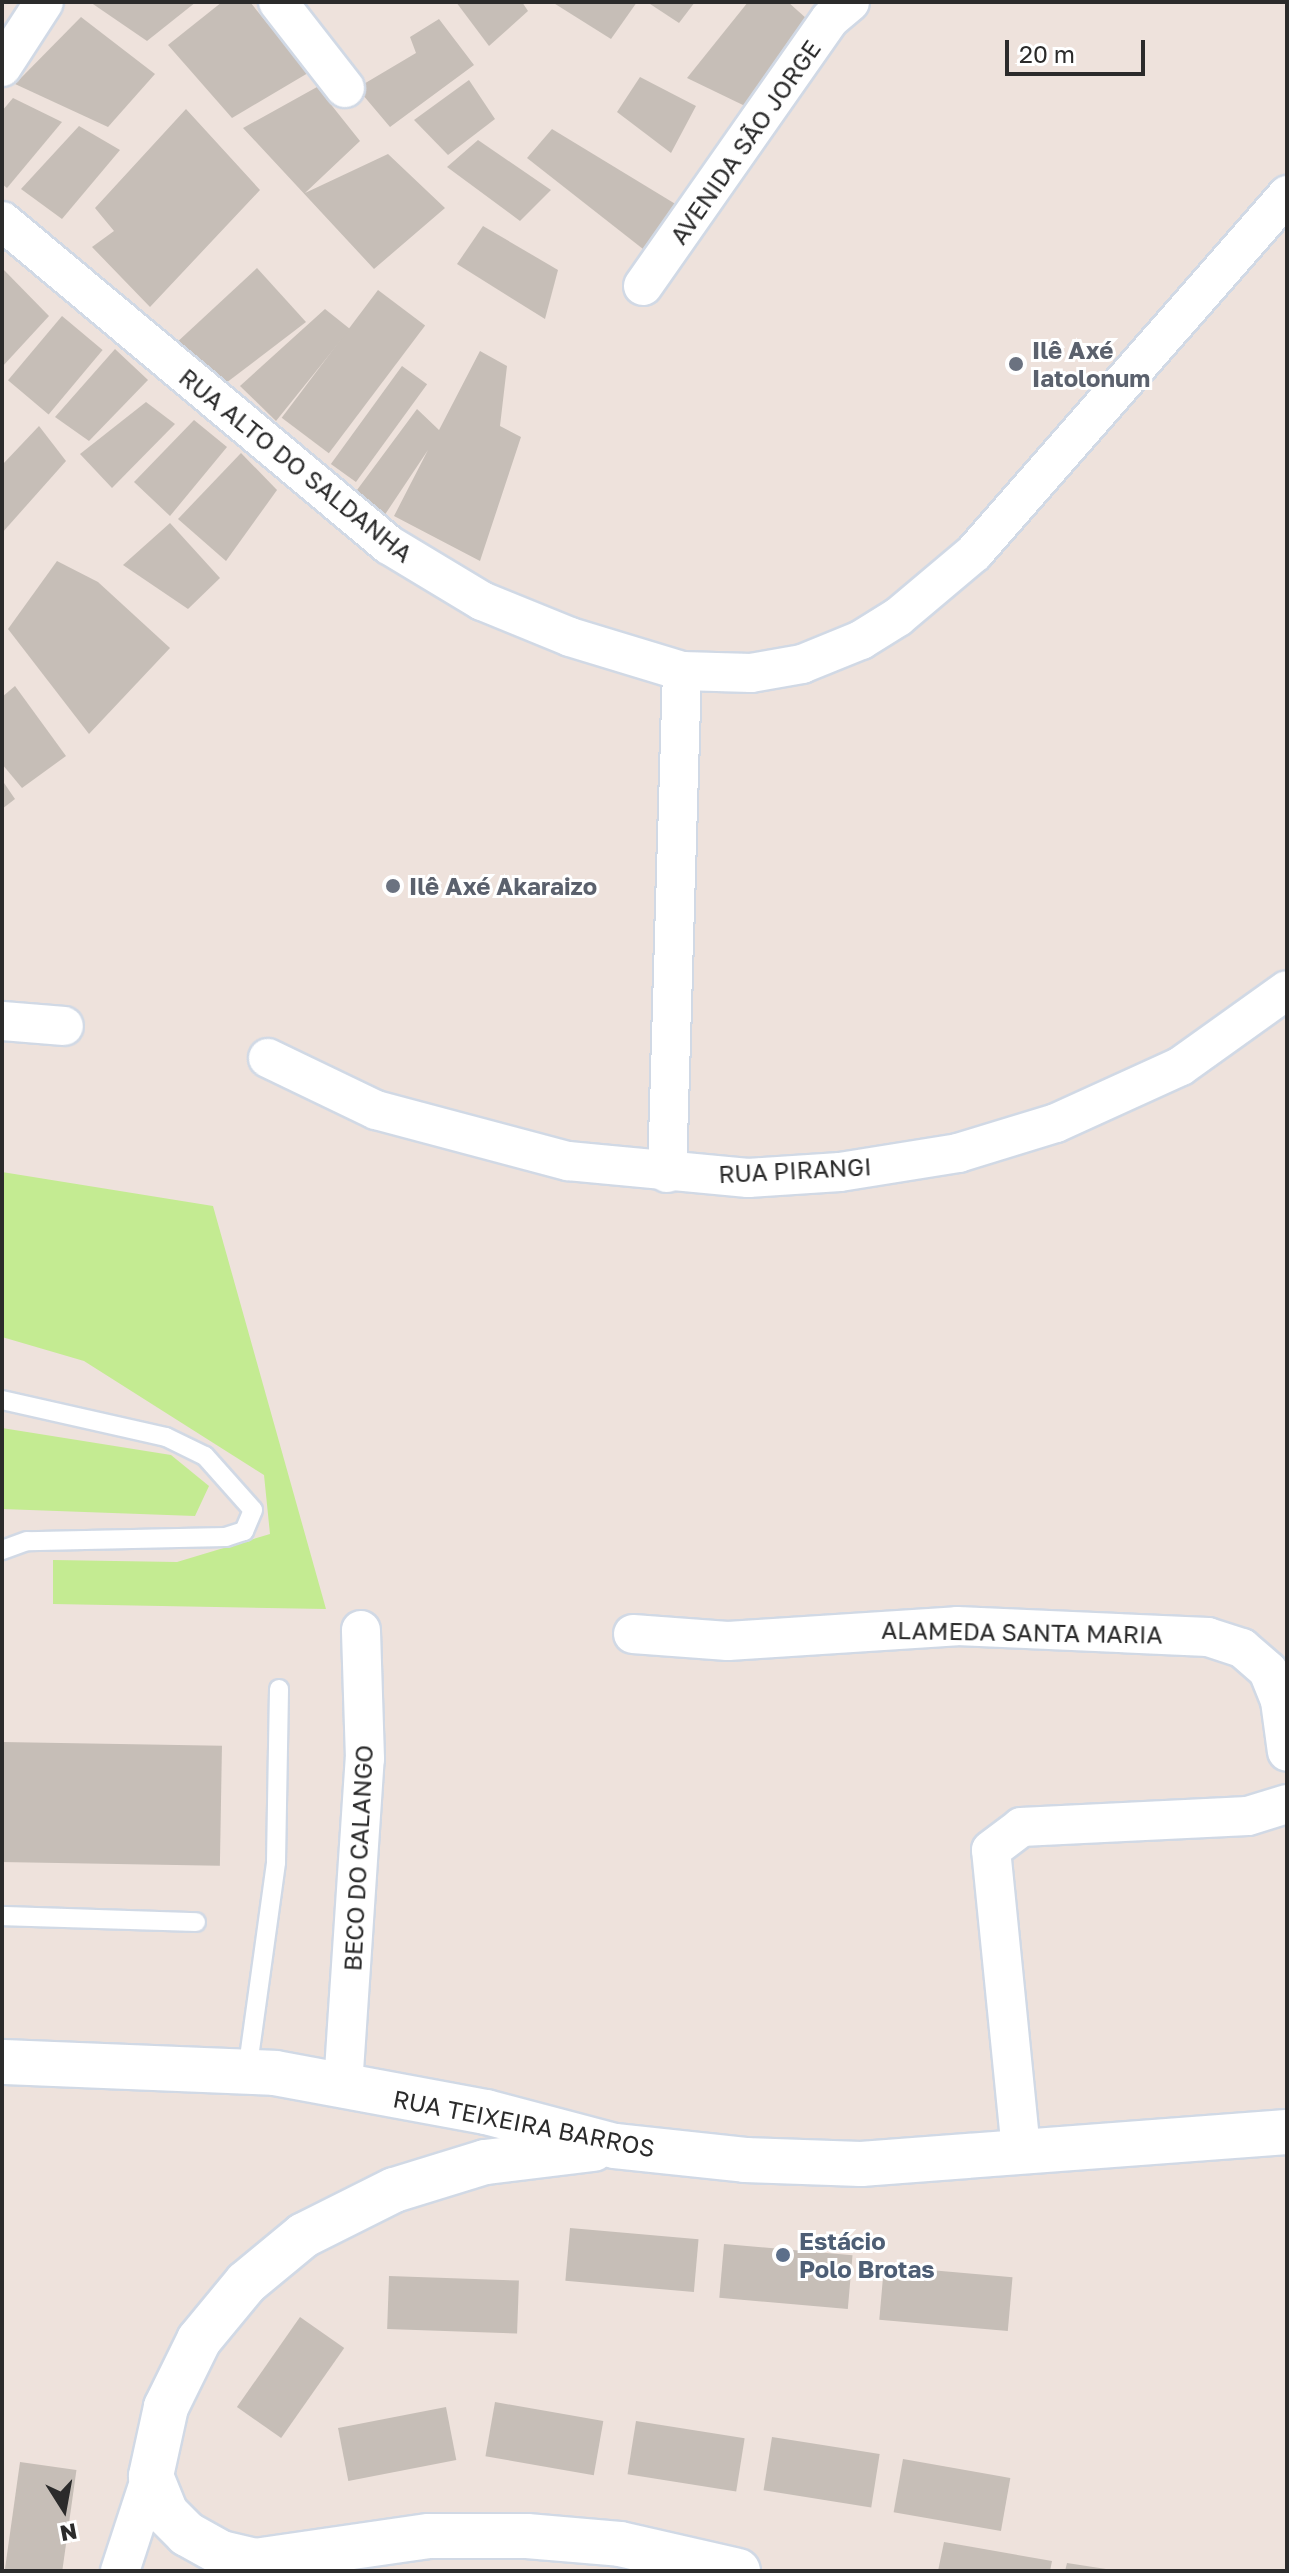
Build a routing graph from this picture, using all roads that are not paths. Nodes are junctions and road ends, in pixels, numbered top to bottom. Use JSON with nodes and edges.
{"nodes":[{"id":1,"x":44,"y":2,"type":"edge"},
{"id":2,"x":278,"y":2,"type":"edge"},
{"id":3,"x":830,"y":8,"type":"edge"},
{"id":4,"x":2,"y":67,"type":"edge"},
{"id":5,"x":345,"y":88,"type":"dead end"},
{"id":6,"x":1287,"y":195,"type":"edge"},
{"id":7,"x":2,"y":221,"type":"edge"},
{"id":8,"x":643,"y":286,"type":"dead end"},
{"id":9,"x":682,"y":671,"type":"junction"},
{"id":10,"x":1287,"y":990,"type":"edge"},
{"id":11,"x":2,"y":1021,"type":"edge"},
{"id":12,"x":64,"y":1026,"type":"dead end"},
{"id":13,"x":268,"y":1058,"type":"dead end"},
{"id":14,"x":667,"y":1173,"type":"junction"},
{"id":15,"x":2,"y":1400,"type":"edge"},
{"id":16,"x":2,"y":1550,"type":"edge"},
{"id":17,"x":361,"y":1630,"type":"dead end"},
{"id":18,"x":633,"y":1634,"type":"dead end"},
{"id":19,"x":279,"y":1689,"type":"dead end"},
{"id":20,"x":1287,"y":1752,"type":"edge"},
{"id":21,"x":1287,"y":1804,"type":"edge"},
{"id":22,"x":2,"y":1916,"type":"edge"},
{"id":23,"x":196,"y":1922,"type":"dead end"},
{"id":24,"x":2,"y":2062,"type":"edge"},
{"id":25,"x":247,"y":2073,"type":"junction"},
{"id":26,"x":343,"y":2086,"type":"junction"},
{"id":27,"x":1287,"y":2132,"type":"edge"},
{"id":28,"x":615,"y":2146,"type":"junction"},
{"id":29,"x":1021,"y":2150,"type":"junction"},
{"id":30,"x":151,"y":2476,"type":"junction"},
{"id":31,"x":618,"y":2558,"type":"edge"},
{"id":32,"x":241,"y":2566,"type":"edge"},
{"id":33,"x":120,"y":2571,"type":"edge"},
{"id":34,"x":738,"y":2571,"type":"edge"}],
"edges":[{"from":1,"to":4,"type":"street"},
{"from":2,"to":5,"type":"street"},
{"from":3,"to":8,"type":"street","name":"AVENIDA SÃO JORGE"},
{"from":6,"to":9,"type":"street","name":"RUA ALTO DO SALDANHA"},
{"from":7,"to":9,"type":"street","name":"RUA ALTO DO SALDANHA"},
{"from":9,"to":14,"type":"street"},
{"from":10,"to":14,"type":"street","name":"RUA PIRANGI"},
{"from":11,"to":12,"type":"street"},
{"from":13,"to":14,"type":"street","name":"RUA PIRANGI"},
{"from":15,"to":16,"type":"lane"},
{"from":17,"to":26,"type":"street","name":"BECO DO CALANGO"},
{"from":18,"to":20,"type":"street","name":"ALAMEDA SANTA MARIA"},
{"from":19,"to":25,"type":"lane"},
{"from":21,"to":29,"type":"street"},
{"from":22,"to":23,"type":"lane"},
{"from":24,"to":25,"type":"main road","name":"RUA TEIXEIRA BARROS"},
{"from":25,"to":26,"type":"main road","name":"RUA TEIXEIRA BARROS"},
{"from":26,"to":28,"type":"main road","name":"RUA TEIXEIRA BARROS"},
{"from":27,"to":29,"type":"main road","name":"RUA TEIXEIRA BARROS"},
{"from":28,"to":29,"type":"main road","name":"RUA TEIXEIRA BARROS"},
{"from":28,"to":30,"type":"main road"},
{"from":30,"to":32,"type":"main road"},
{"from":30,"to":33,"type":"street"},
{"from":31,"to":32,"type":"main road"},
{"from":31,"to":34,"type":"main road"}]}
